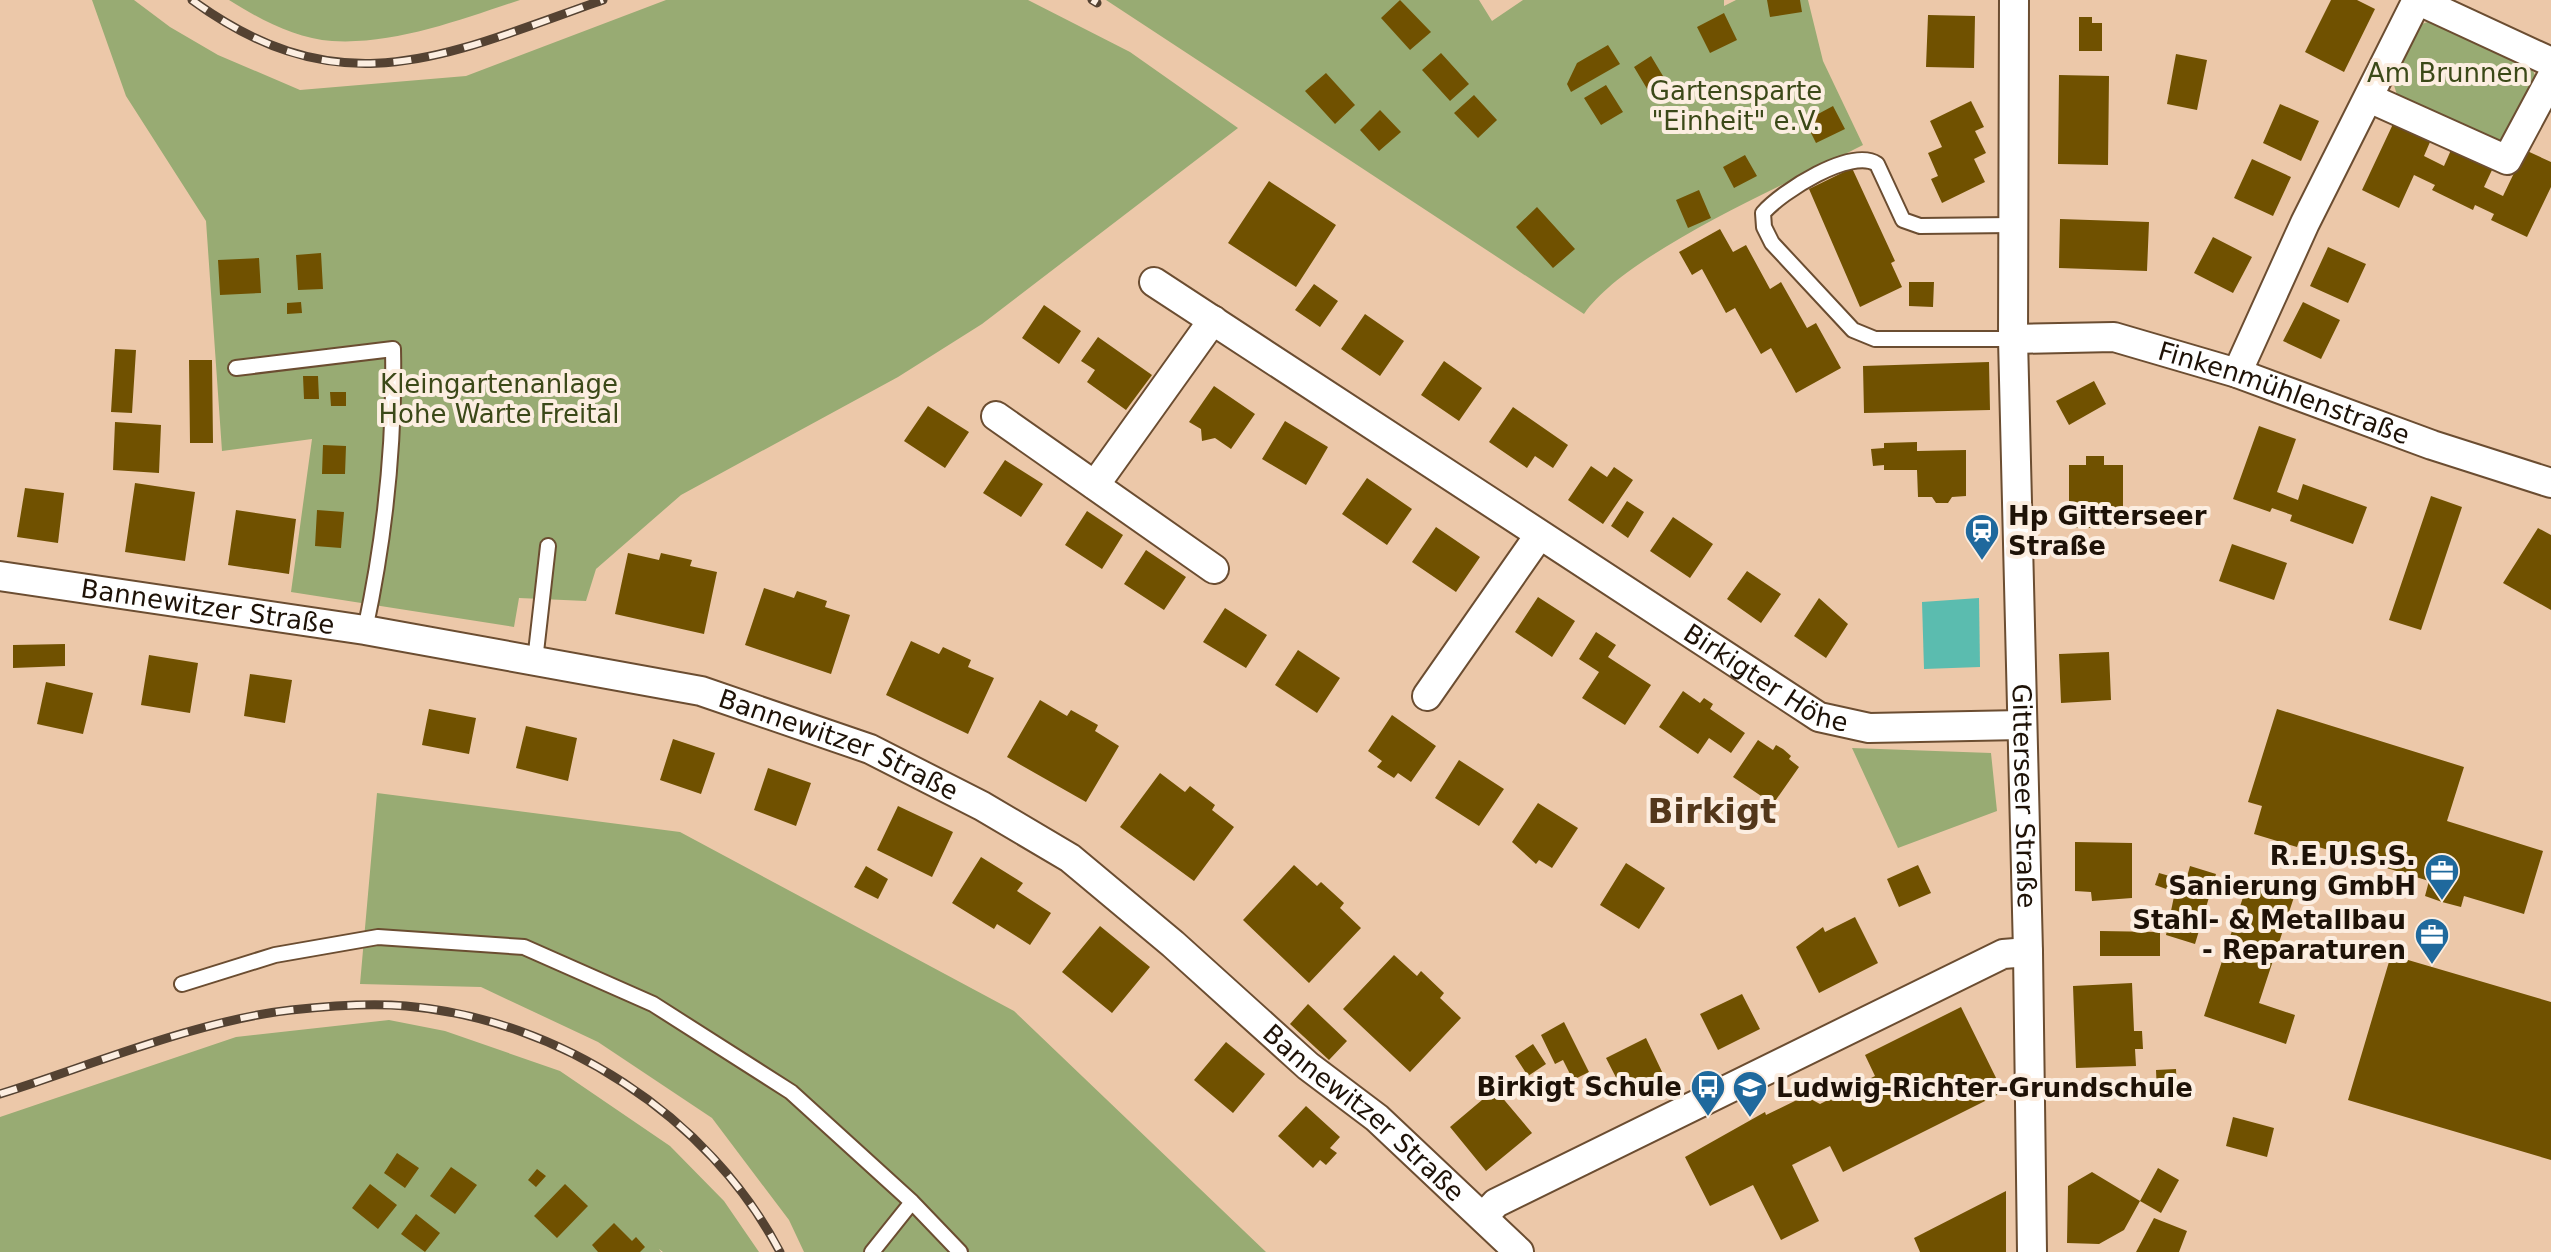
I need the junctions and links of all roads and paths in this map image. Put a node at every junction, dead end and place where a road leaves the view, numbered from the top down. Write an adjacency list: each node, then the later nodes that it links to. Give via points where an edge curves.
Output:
1 (2014, 0): 6 (street, Gitterseer Straße)
2 (2417, 0): 3 (street); 5 (street)
3 (2551, 62)
4 (2551, 78): 5 (street, via 2507,160)
5 (2369, 98): 11 (street)
6 (2012, 225): 9 (street, Gitterseer Straße); 9 (lane, via 1920,226 1903,220 1877,164 1868,158 1854,158 1778,195 1763,213 1772,243 1853,330 1875,339)
7 (1154, 282): 8 (street, Birkigter Höhe)
8 (1213, 320): 14 (street); 15 (street, Birkigter Höhe)
9 (2013, 339): 11 (street, Finkenmühlenstraße, via 2114,337); 22 (street, Gitterseer Straße)
10 (236, 368): 19 (lane, via 393,349 390,481)
11 (2237, 373): 13 (street, Finkenmühlenstraße)
12 (996, 416): 14 (street)
13 (2551, 483)
14 (1095, 485): 17 (street)
15 (1538, 537): 21 (street); 22 (street, Birkigter Höhe, via 1819,717 1869,728)
16 (548, 546): 20 (lane)
17 (1214, 569)
18 (0, 576): 19 (street, Bannewitzer Straße)
19 (365, 630): 20 (street, Bannewitzer Straße)
20 (535, 661): 26 (street, Bannewitzer Straße, via 701,691 870,749 982,806 1070,858 1308,1066 1377,1118)
21 (1427, 696)
22 (2022, 725): 23 (street, Gitterseer Straße)
23 (2028, 952): 26 (street, via 2003,954 1496,1203); 30 (street, Gitterseer Straße)
24 (182, 984): 25 (lane, via 275,955 378,937 524,947 653,1004 791,1092)
25 (912, 1202): 27 (lane); 28 (lane)
26 (1483, 1217): 29 (street, Bannewitzer Straße)
27 (872, 1252)
28 (960, 1252)
29 (1519, 1252)
30 (2032, 1252)

